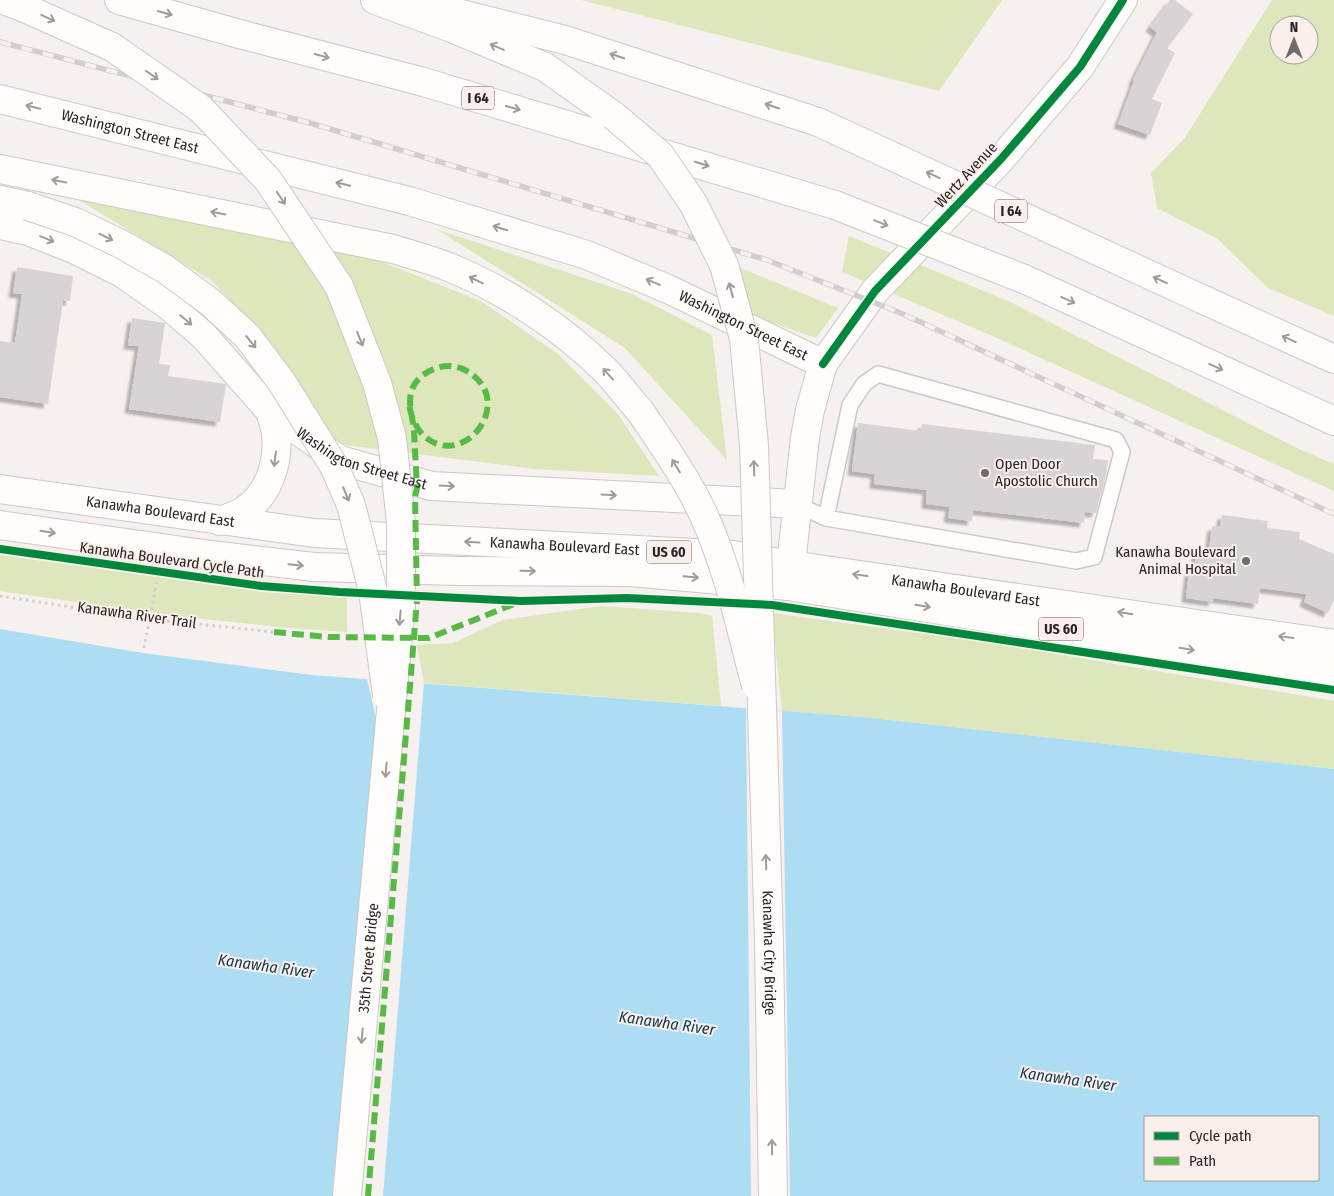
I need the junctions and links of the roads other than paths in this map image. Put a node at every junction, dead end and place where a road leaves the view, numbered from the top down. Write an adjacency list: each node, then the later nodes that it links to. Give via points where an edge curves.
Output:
1 (3, 0): 23 (main road, one-way to 23, bridge, via 112,47 201,109 268,180 339,286 377,383 392,438 401,523 401,607)
2 (118, 0): 13 (main road, I 64, one-way to 13, bridge, via 420,81 835,205 1024,279)
3 (375, 0): 22 (main road, one-way to 3, bridge, via 754,445 744,339 724,265 694,203 660,156 614,116 545,67)
4 (405, 0): 10 (main road, I 64, one-way to 4, bridge, via 818,122 565,40)
5 (1123, 0): 11 (main road, Wertz Avenue, via 1080,67 1001,159 875,291)
6 (0, 99): 11 (main road, Washington Street East, one-way to 6, via 587,254 409,200)
7 (0, 169): 22 (main road, one-way to 7, bridge, via 724,567 705,517 676,464 640,411 606,371 542,318 498,290 450,267 393,249)
8 (0, 200): 23 (main road, one-way to 23, bridge, via 75,222 165,269 210,302 247,336 281,381 334,466 351,504 373,591)
9 (0, 225): 12 (main road, Washington Street East, one-way to 12, via 28,231 76,250 122,273 161,300 204,336)
10 (1334, 359)
11 (823, 364): 15 (main road, Wertz Avenue, via 810,410)
12 (270, 412): 15 (main road, Washington Street East, one-way to 15, via 340,460 431,486); 17 (main road, one-way to 17, via 276,434 272,477 257,501 244,511)
13 (1334, 421)
14 (0, 489): 17 (main road, Kanawha Boulevard East / US 60)
15 (796, 504): 16 (lane); 19 (main road, Wertz Avenue)
16 (826, 518): 16 (lane, via 850,406 864,384 878,374 1116,440 1122,452 1094,557 1076,561)
17 (220, 521): 19 (main road, Kanawha Boulevard East / US 60, one-way to 17, via 734,555 314,533)
18 (0, 525): 19 (main road, Kanawha Boulevard East / US 60, one-way to 19, via 314,567)
19 (790, 575): 20 (main road, Kanawha Boulevard East / US 60, one-way to 19); 21 (main road, Kanawha Boulevard East / US 60, one-way to 21)
20 (1334, 644)
21 (1334, 672)
22 (762, 709): 25 (main road, Kanawha City Bridge, one-way to 22)
23 (390, 721): 24 (main road, 35th Street Bridge, one-way to 24)
24 (347, 1196)
25 (772, 1196)

